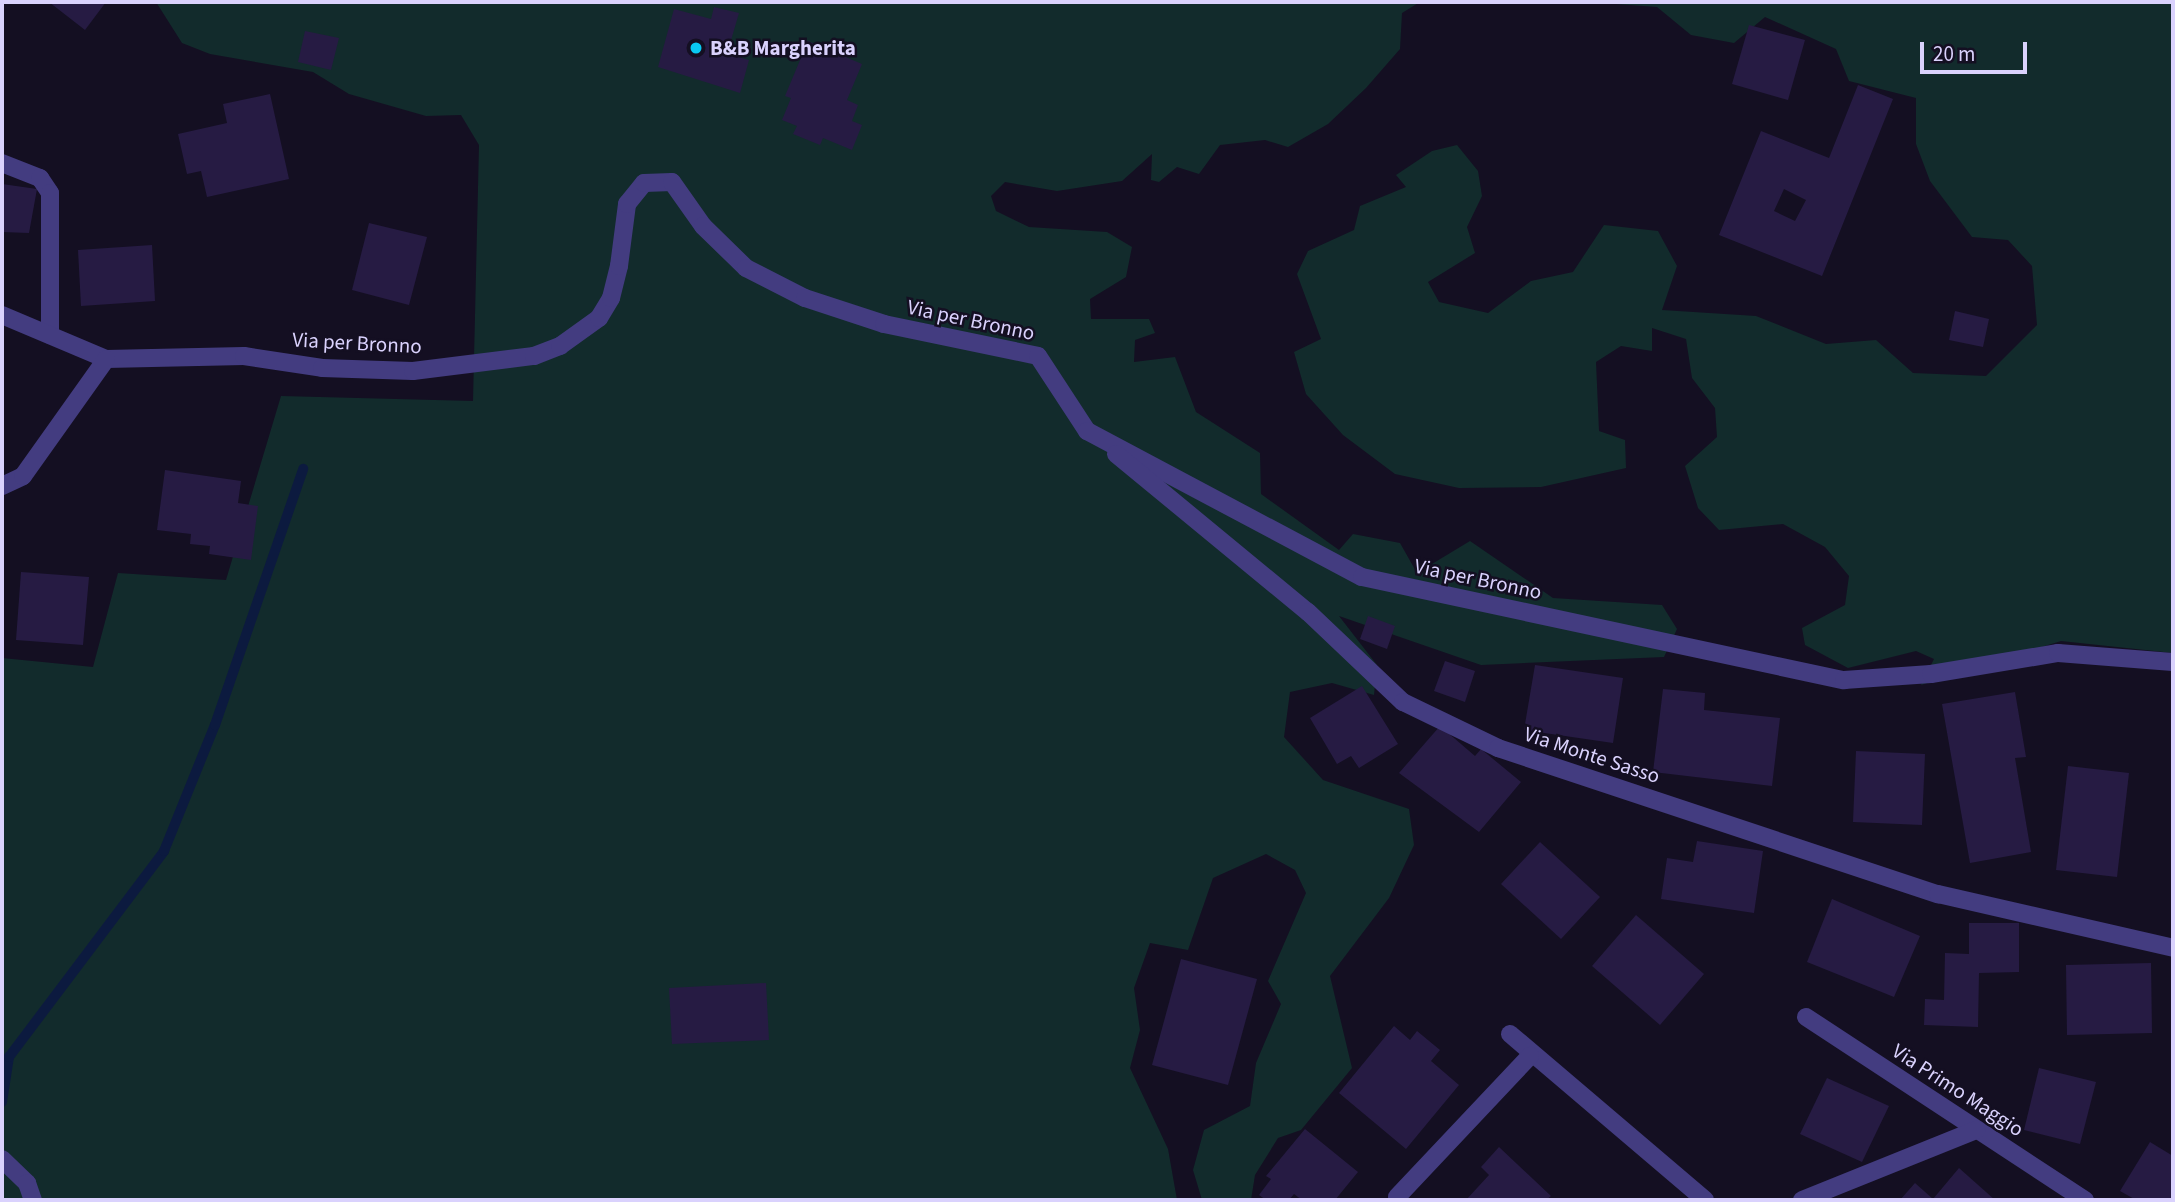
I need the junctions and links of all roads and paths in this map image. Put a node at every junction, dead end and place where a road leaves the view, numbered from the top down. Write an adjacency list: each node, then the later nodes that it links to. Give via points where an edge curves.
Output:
1 (2, 163): 3 (street, via 40,178 50,193)
2 (2, 315): 3 (street, Via per Bronno)
3 (50, 335): 4 (street, Via per Bronno)
4 (106, 359): 5 (street, Via per Bronno, via 244,356 322,368 413,372 534,356 560,346 599,317 616,277 627,204 643,183 672,182 703,226 746,268 806,298 884,324 1038,356); 6 (street, via 23,476)
5 (1087, 431): 7 (street, Via per Bronno, via 1362,577 1607,631 1844,680 1931,674 2058,653); 8 (street, Via Monte Sasso, via 1308,612 1403,702 1498,748 1938,894)
6 (2, 486)
7 (2173, 663)
8 (2173, 948)
9 (1807, 1017): 12 (street, Via Primo Maggio)
10 (1510, 1034): 11 (street)
11 (1530, 1056): 14 (street); 16 (street)
12 (1976, 1130): 17 (street); 18 (street, Via Primo Maggio)
13 (2, 1159): 15 (street, via 27,1183)
14 (1396, 1197)
15 (33, 1200)
16 (1705, 1200)
17 (1802, 1200)
18 (2085, 1200)

